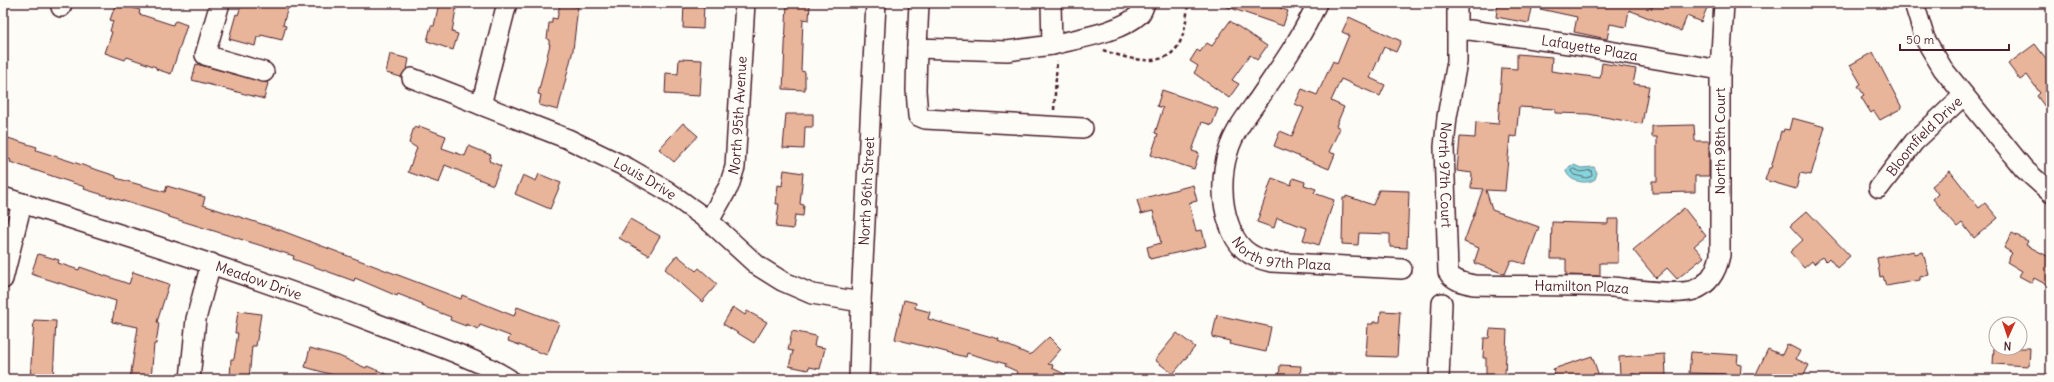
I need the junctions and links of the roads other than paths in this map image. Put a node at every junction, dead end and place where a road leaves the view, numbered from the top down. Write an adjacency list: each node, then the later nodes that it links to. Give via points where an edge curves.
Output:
1 (220, 3): 16 (street, via 205,55)
2 (507, 3): 19 (street)
3 (745, 3): 25 (street, North 95th Avenue, via 735,167 729,186)
4 (876, 3): 31 (street, North 96th Street)
5 (919, 3): 14 (street)
6 (1051, 3): 13 (street)
7 (1145, 3): 13 (street, via 1141,13 1120,26)
8 (1317, 3): 27 (street, North 97th Plaza, via 1307,26 1237,131 1228,151 1223,181 1224,201 1232,236 1249,255 1258,260)
9 (1457, 3): 12 (street, North 97th Court)
10 (1724, 3): 15 (street, North 98th Court)
11 (1914, 3): 18 (street, Bloomfield Drive, via 1929,48)
12 (1458, 31): 15 (street, Lafayette Plaza, via 1470,30 1569,44); 28 (street, North 97th Court, via 1457,62 1446,118 1444,147)
13 (1052, 45): 14 (street, via 1007,51)
14 (917, 48): 20 (street, via 918,116 925,119)
15 (1720, 70): 29 (street, North 98th Court, via 1720,255)
16 (264, 72)
17 (412, 78): 19 (street, Louis Drive)
18 (1964, 95): 21 (street, Bloomfield Drive, via 1914,142); 22 (street, via 2024,168)
19 (480, 105): 25 (street, Louis Drive, via 568,139 628,168 666,190)
20 (1083, 128)
21 (1879, 188)
22 (2051, 193)
23 (3, 197): 24 (street, Meadow Drive)
24 (22, 203): 26 (street, Meadow Drive); 30 (street)
25 (709, 221): 31 (street, Louis Drive, via 758,266 782,281 812,294)
26 (211, 263): 33 (street, via 196,319); 34 (street, Meadow Drive, via 361,317 461,356)
27 (1402, 269)
28 (1450, 276): 29 (street, Hamilton Plaza, via 1474,285 1610,287 1682,292 1694,290)
29 (1712, 277)
30 (3, 279)
31 (861, 302): 35 (street, North 96th Street)
32 (1442, 303): 36 (street)
33 (190, 379)
34 (509, 379)
35 (859, 379)
36 (1439, 379)

